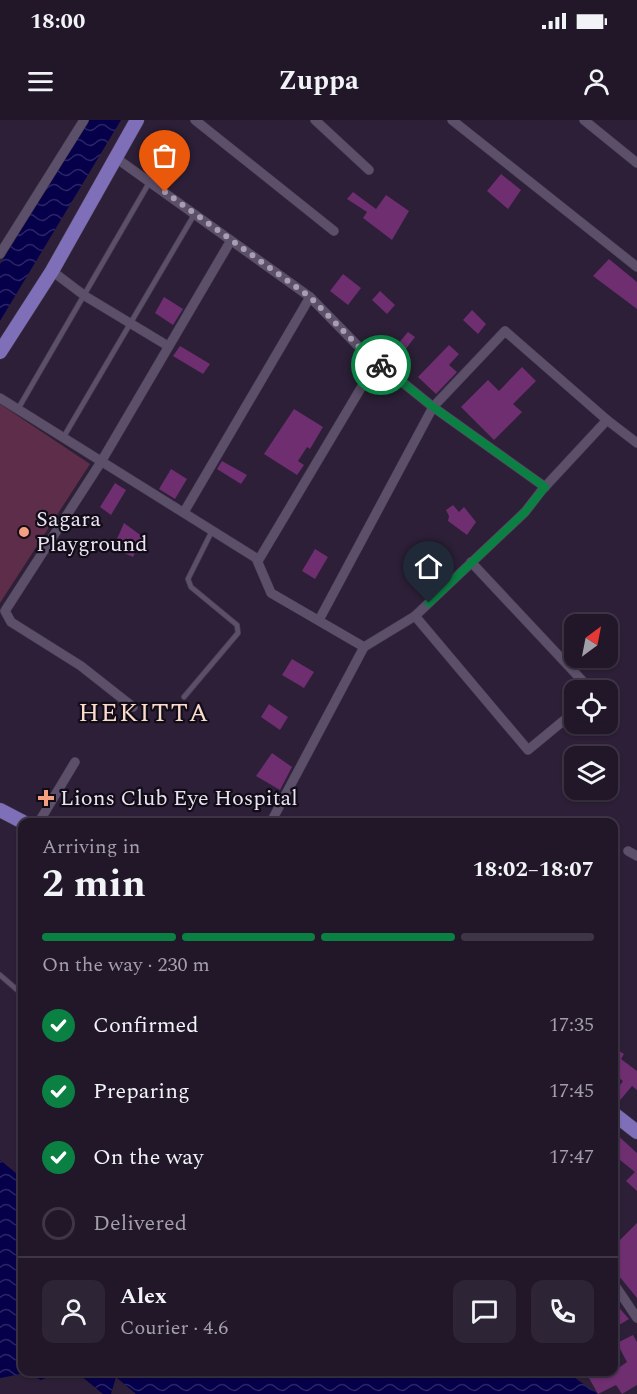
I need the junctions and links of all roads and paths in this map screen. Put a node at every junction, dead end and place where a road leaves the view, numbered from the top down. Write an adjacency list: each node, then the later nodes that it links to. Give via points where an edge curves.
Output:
1 (84, 120): 14 (street)
2 (137, 120): 7 (main road)
3 (195, 120): 12 (street)
4 (315, 120): 9 (street)
5 (452, 120): 15 (street)
6 (584, 120): 8 (street)
7 (116, 158): 10 (street); 16 (main road)
8 (637, 163)
9 (369, 170)
10 (151, 181): 11 (street); 17 (lane)
11 (194, 214): 13 (street); 19 (lane)
12 (334, 231)
13 (231, 242): 18 (street); 20 (street)
14 (0, 254)
15 (637, 267)
16 (52, 271): 17 (street); 21 (main road)
17 (85, 296): 19 (street); 25 (lane)
18 (310, 297): 22 (street); 31 (street)
19 (131, 324): 20 (street); 27 (lane)
20 (168, 346): 29 (street)
21 (0, 352)
22 (377, 361): 24 (street); 33 (street)
23 (0, 398): 25 (street)
24 (433, 407): 26 (street, via 505,331); 30 (street); 36 (street)
25 (18, 408): 27 (street)
26 (608, 420): 28 (street); 30 (street)
27 (63, 438): 29 (street)
28 (637, 443)
29 (101, 462): 31 (street); 40 (street, via 5,611 11,622 81,666)
30 (545, 487): 34 (street, via 525,512)
31 (184, 512): 32 (street)
32 (212, 531): 33 (street); 39 (lane, via 188,579 191,586 237,625 238,633)
33 (258, 561): 36 (street, via 271,593)
34 (471, 562): 35 (street); 38 (street)
35 (415, 616): 37 (street); 41 (street, via 528,750)
36 (319, 620): 37 (street)
37 (364, 647): 45 (street)
38 (582, 680)
39 (184, 697)
40 (133, 707)
41 (564, 720)
42 (75, 762): 44 (street)
43 (0, 810): 46 (main road)
44 (41, 818)
45 (273, 818)
46 (18, 819)
47 (0, 975): 48 (lane)
48 (18, 991)
49 (618, 1117): 50 (main road)
50 (637, 1132)
51 (618, 1290): 52 (street)
52 (637, 1318)

